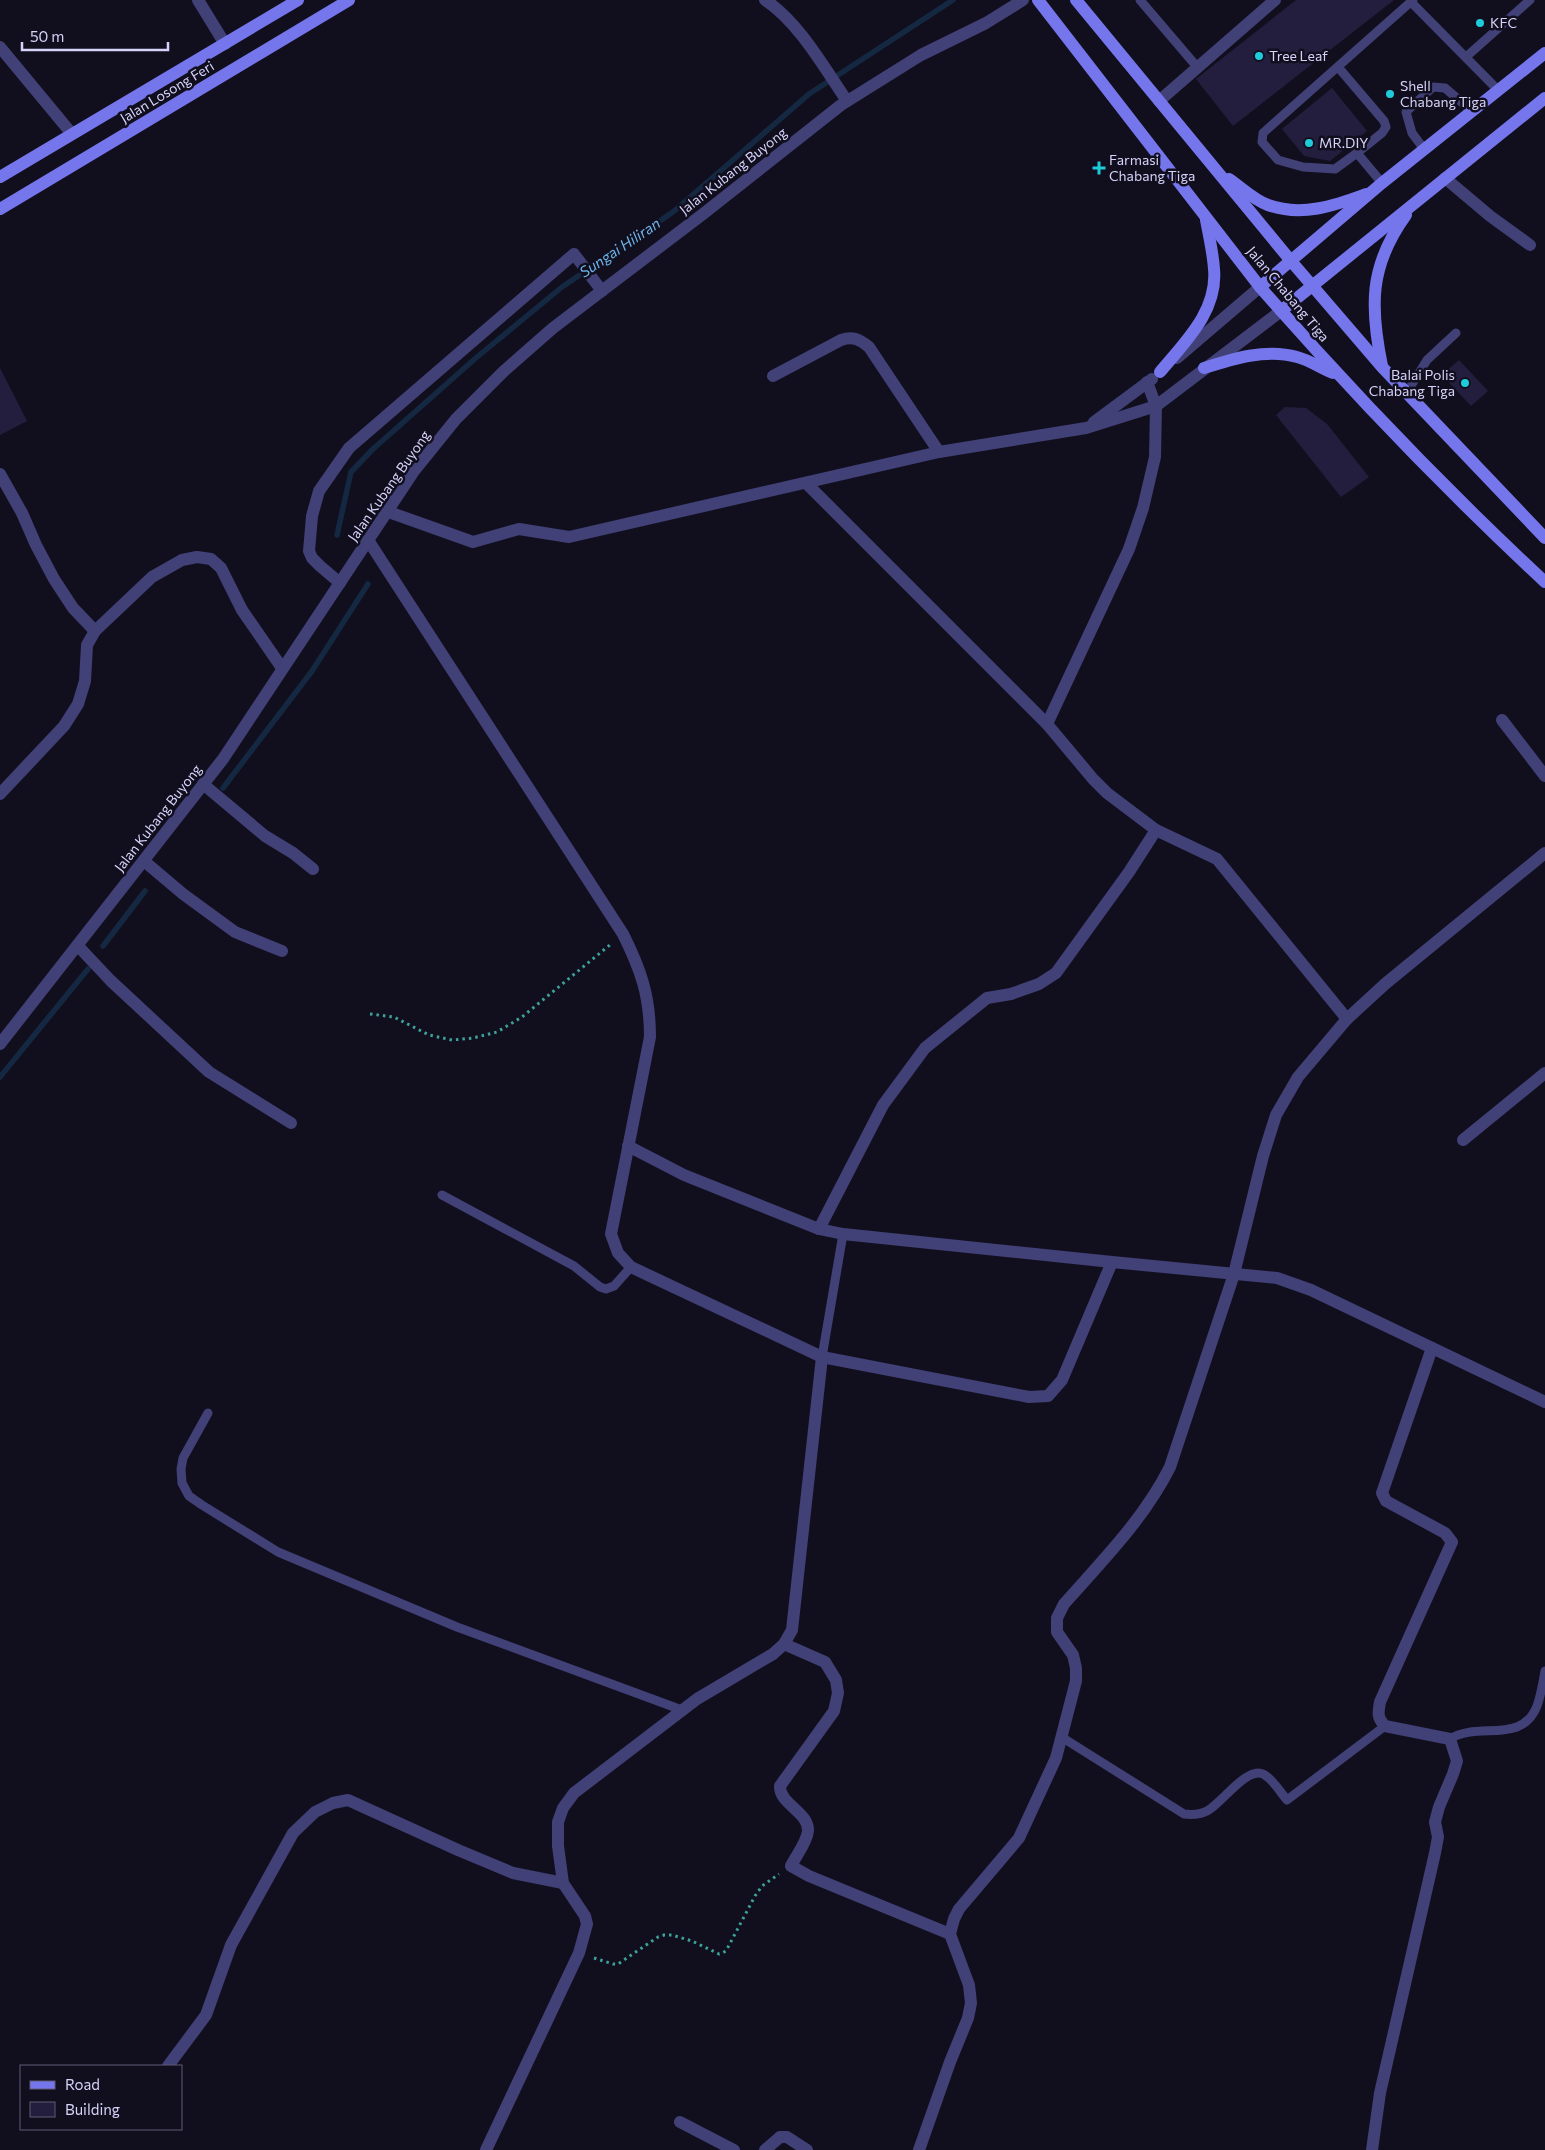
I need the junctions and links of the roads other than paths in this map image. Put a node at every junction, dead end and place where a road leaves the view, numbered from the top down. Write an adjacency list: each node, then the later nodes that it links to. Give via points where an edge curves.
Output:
1 (198, 0): 12 (street)
2 (298, 0): 12 (main road, Jalan Losong Feri)
3 (349, 0): 31 (main road, Jalan Losong Feri)
4 (765, 0): 20 (street, via 783,14)
5 (1023, 0): 20 (street, Jalan Kubang Buyong, via 986,23 922,55)
6 (1038, 0): 32 (main road, Jalan Chabang Tiga)
7 (1076, 0): 21 (main road, Jalan Chabang Tiga)
8 (1140, 0): 17 (lane)
9 (1275, 0): 17 (street)
10 (1530, 0): 15 (lane)
11 (1412, 1): 15 (lane); 16 (lane)
12 (225, 44): 23 (main road, Jalan Losong Feri)
13 (0, 47): 23 (street)
14 (1545, 53): 18 (main road)
15 (1466, 57): 18 (lane)
16 (1338, 67): 25 (lane, via 1386,127); 25 (lane, via 1263,133 1262,142 1278,160 1303,168 1335,169)
17 (1198, 68): 21 (street)
18 (1498, 90): 22 (main road)
19 (1545, 98): 28 (main road)
20 (847, 101): 37 (street, Jalan Kubang Buyong)
21 (1159, 101): 26 (main road, Jalan Chabang Tiga)
22 (1472, 111): 24 (main road); 24 (lane, via 1445,88 1433,87 1406,112 1412,133)
23 (72, 134): 27 (main road, Jalan Losong Feri)
24 (1424, 149): 29 (main road)
25 (1357, 153): 29 (lane)
26 (1216, 171): 29 (main road, via 1267,205 1295,210 1321,209); 34 (main road, Jalan Chabang Tiga)
27 (0, 177)
28 (1445, 178): 30 (main road); 33 (street)
29 (1378, 187): 34 (main road)
30 (1418, 198): 35 (main road); 40 (main road, via 1397,227 1375,282 1376,336)
31 (0, 209)
32 (1205, 216): 36 (main road, Jalan Chabang Tiga); 42 (main road, via 1214,270 1214,291 1205,314)
33 (1530, 245)
34 (1291, 261): 35 (main road, Jalan Chabang Tiga); 36 (main road)
35 (1312, 285): 38 (main road); 40 (main road, Jalan Chabang Tiga)
36 (1260, 287): 38 (main road, Jalan Chabang Tiga); 42 (street)
37 (602, 291): 52 (street, Jalan Kubang Buyong, via 524,353 456,419); 55 (street, via 574,254 349,448 319,492 312,516 309,551 312,558)
38 (1281, 311): 41 (street); 43 (main road, Jalan Chabang Tiga)
39 (1456, 333): 46 (lane, via 1427,360)
40 (1382, 367): 46 (main road, Jalan Chabang Tiga)
41 (1204, 368): 43 (main road, via 1241,357 1269,354 1296,356); 47 (street)
42 (1160, 372): 45 (street)
43 (1338, 375): 56 (main road, Jalan Chabang Tiga)
44 (773, 376): 49 (street, via 841,340 850,337 860,340 869,347)
45 (1147, 382): 47 (street); 48 (street)
46 (1406, 394): 53 (main road, Jalan Chabang Tiga)
47 (1156, 406): 48 (street); 60 (street, via 1155,457 1129,550)
48 (1086, 428): 49 (street)
49 (939, 452): 51 (street)
50 (0, 474): 57 (street, via 54,580 73,608)
51 (807, 484): 52 (street, via 569,537 518,529 473,542); 60 (street)
52 (386, 511): 54 (street, Jalan Kubang Buyong)
53 (1545, 538)
54 (368, 540): 55 (street, Jalan Kubang Buyong); 75 (street, via 623,934 637,962 646,989 650,1037)
55 (340, 582): 58 (street, Jalan Kubang Buyong)
56 (1545, 582)
57 (95, 631): 58 (street, via 152,577 182,560 211,559 221,568 242,610); 63 (street, via 87,645 78,704 64,726)
58 (282, 668): 62 (street, Jalan Kubang Buyong)
59 (1502, 720): 61 (street)
60 (1047, 724): 64 (street, via 1107,793)
61 (1545, 776)
62 (203, 784): 66 (street, Jalan Kubang Buyong); 67 (street, via 264,836)
63 (0, 794)
64 (1156, 830): 70 (street, via 1217,859); 77 (street, via 1056,973 1039,984 987,998 925,1048 883,1105)
65 (1545, 853): 70 (street)
66 (144, 861): 68 (street, Jalan Kubang Buyong); 69 (street, via 235,932)
67 (313, 869)
68 (78, 946): 71 (street, Jalan Kubang Buyong); 73 (street, via 209,1072)
69 (282, 951)
70 (1347, 1019): 81 (street, via 1298,1077 1276,1115)
71 (0, 1044)
72 (1545, 1073): 74 (street)
73 (291, 1123)
74 (1463, 1140)
75 (628, 1146): 77 (street, via 684,1175); 80 (street, via 611,1234 618,1253)
76 (442, 1195): 80 (lane, via 574,1266 606,1290 614,1286)
77 (819, 1229): 78 (street)
78 (843, 1234): 79 (street); 83 (lane)
79 (1112, 1262): 81 (street); 83 (street, via 1062,1380 1048,1396 1028,1397)
80 (631, 1266): 83 (street)
81 (1234, 1274): 82 (street, via 1277,1278 1311,1290); 90 (street, via 1170,1467 1131,1526 1064,1604 1057,1618 1058,1632 1076,1668)
82 (1432, 1348): 84 (street); 89 (street, via 1382,1493 1386,1502 1445,1533 1452,1542 1380,1702 1377,1713)
83 (822, 1357): 86 (street, via 792,1630)
84 (1545, 1402)
85 (208, 1413): 88 (lane, via 183,1458 181,1469 182,1483 189,1496 202,1505 278,1552 457,1627)
86 (784, 1644): 88 (street); 93 (street, via 825,1662 836,1680 838,1693 834,1711 780,1786 782,1796 808,1826 808,1833 790,1866)
87 (1545, 1671): 91 (lane, via 1537,1707 1523,1723 1508,1731 1466,1732)
88 (682, 1710): 92 (street, via 574,1793 563,1808 558,1822)
89 (1385, 1726): 90 (lane, via 1287,1800 1269,1778 1262,1773 1251,1773 1208,1811 1196,1815 1184,1814); 91 (street)
90 (1063, 1738): 93 (street, via 1018,1838 959,1910)
91 (1450, 1739): 101 (street, via 1456,1760 1438,1807 1435,1853 1380,2092)
92 (563, 1883): 94 (street, via 513,1873 348,1800 333,1802 315,1812 292,1833 231,1945 206,2015); 96 (street, via 587,1924 580,1952)
93 (950, 1934): 100 (street, via 969,1985 971,2003)
94 (169, 2065)
95 (680, 2122): 97 (street)
96 (486, 2150)
97 (734, 2150)
98 (765, 2150): 99 (street, via 780,2137 787,2137)
99 (807, 2150)
100 (919, 2150)
101 (1372, 2150)

